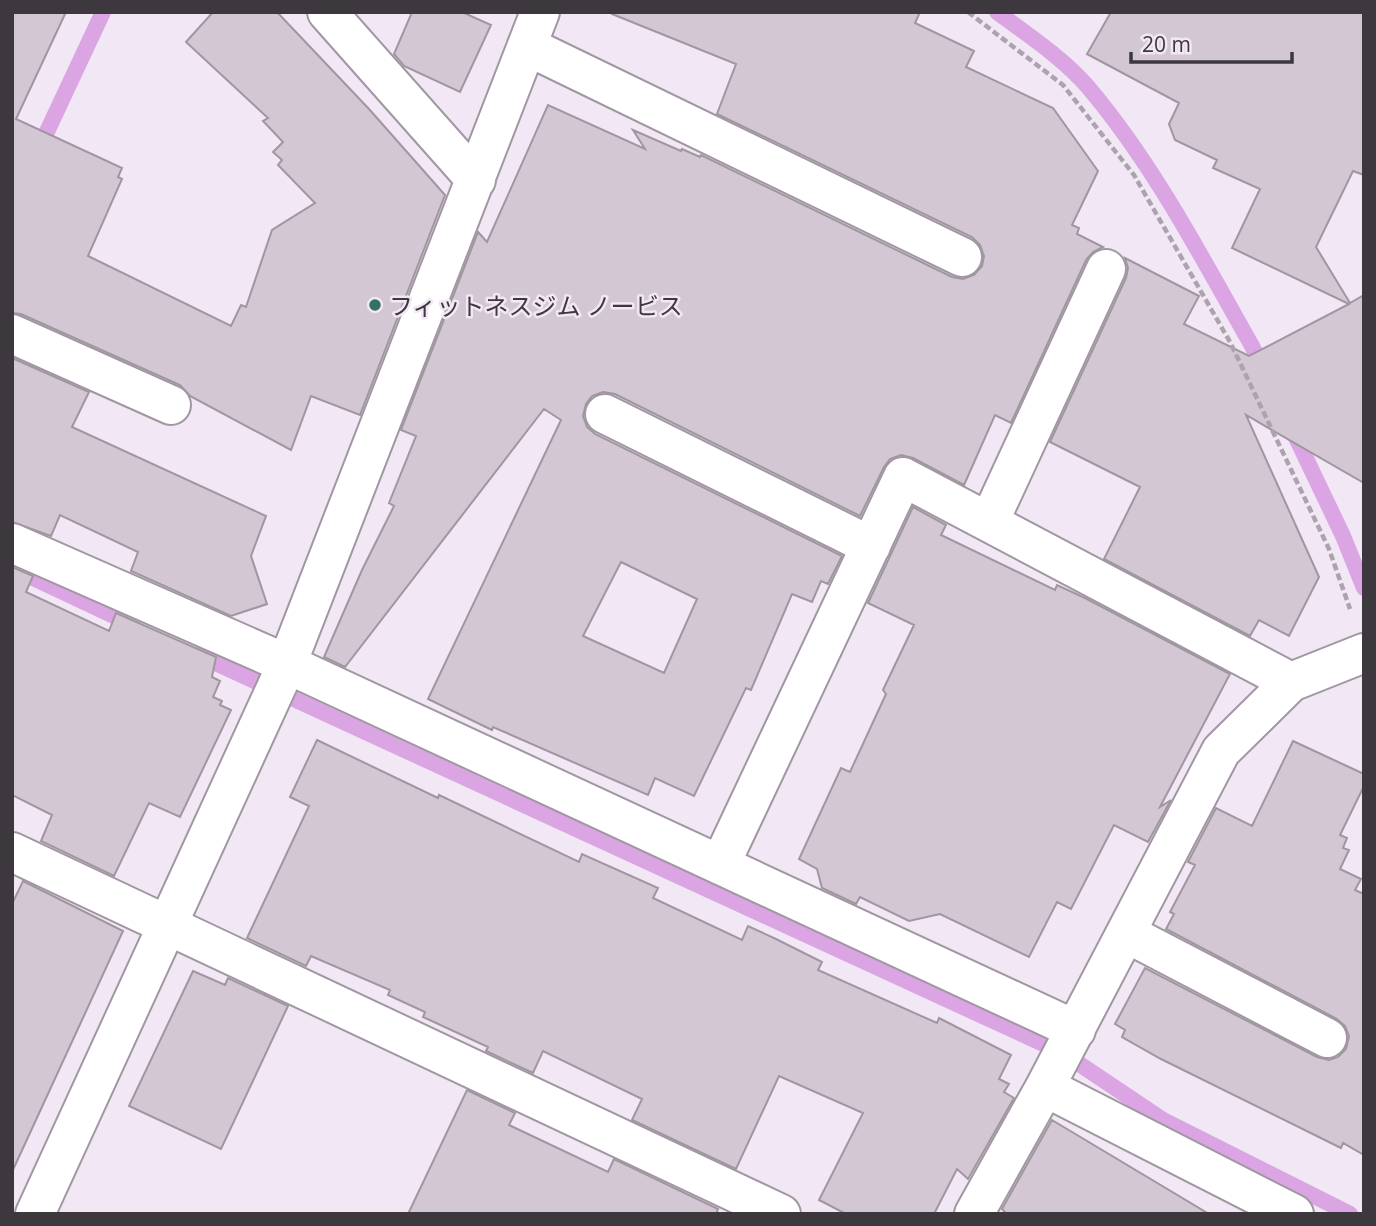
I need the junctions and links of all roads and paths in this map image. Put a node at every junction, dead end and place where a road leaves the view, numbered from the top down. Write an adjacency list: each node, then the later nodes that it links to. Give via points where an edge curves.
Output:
1 (327, 12): 4 (street)
2 (968, 12): 13 (path, via 1063,85 1134,175 1230,342 1329,549)
3 (534, 29): 4 (street); 5 (street)
4 (476, 180): 14 (street)
5 (961, 257)
6 (1106, 269): 10 (street)
7 (12, 334): 8 (street)
8 (171, 405)
9 (605, 414): 12 (street)
10 (989, 522): 12 (street, via 903,477); 15 (street)
11 (12, 543): 14 (street)
12 (871, 546): 17 (street)
13 (1362, 653): 15 (street)
14 (287, 664): 17 (street); 18 (street)
15 (1291, 682): 19 (street, via 1221,751)
16 (12, 852): 18 (street)
17 (720, 865): 20 (street)
18 (169, 926): 23 (street); 24 (street)
19 (1126, 933): 20 (street); 21 (street)
20 (1076, 1030): 22 (street)
21 (1328, 1038)
22 (1045, 1087): 25 (street); 26 (street)
23 (35, 1214)
24 (781, 1214)
25 (974, 1214)
26 (1294, 1214)

